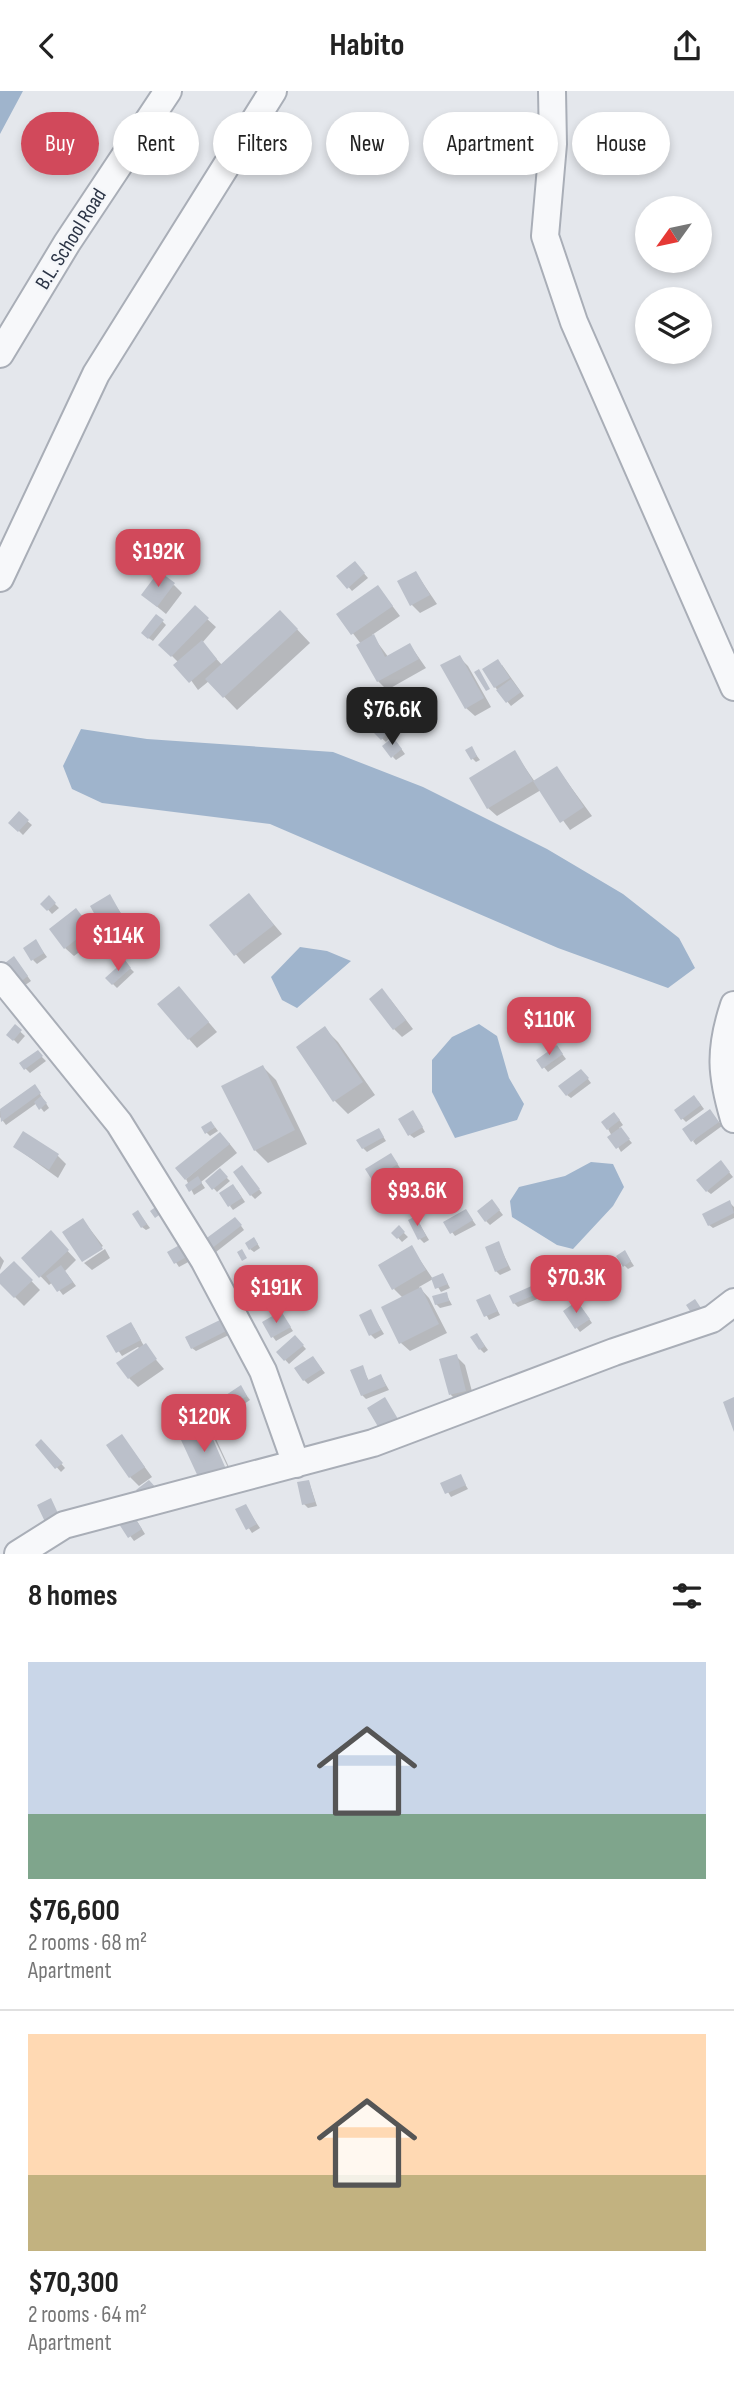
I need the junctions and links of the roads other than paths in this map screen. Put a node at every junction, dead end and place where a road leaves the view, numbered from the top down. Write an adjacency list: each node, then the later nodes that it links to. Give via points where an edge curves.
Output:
1 (168, 91): 4 (street, B.L. School Road)
2 (274, 91): 5 (street, via 96,374)
3 (552, 91): 6 (street, via 553,144 545,236 574,322)
4 (0, 353)
5 (0, 578)
6 (734, 687)
7 (0, 976): 11 (street, via 119,1123 204,1259 262,1371)
8 (734, 1005): 9 (street, via 722,1078)
9 (734, 1119)
10 (734, 1302): 11 (street, via 712,1319 373,1443)
11 (296, 1464): 12 (street, via 64,1525)
12 (18, 1554)

